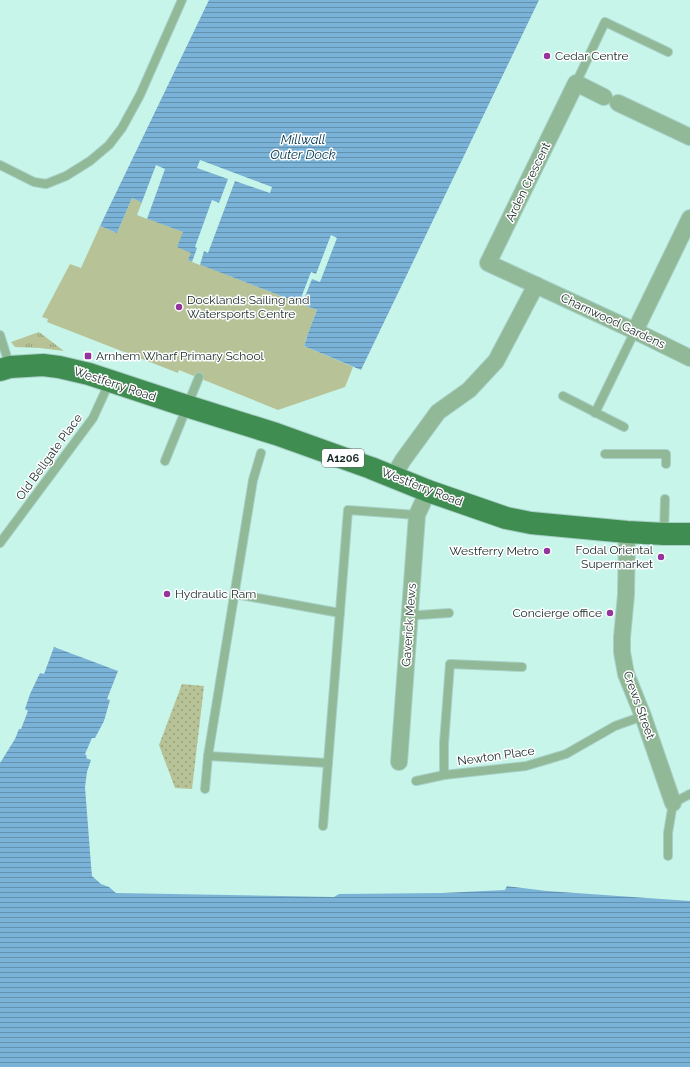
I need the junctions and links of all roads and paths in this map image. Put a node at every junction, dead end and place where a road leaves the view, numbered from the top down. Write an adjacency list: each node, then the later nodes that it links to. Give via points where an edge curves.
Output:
1 (182, 0): 5 (lane, via 140,95 122,128 108,145 90,161 66,176 46,184 34,182)
2 (668, 52): 3 (lane, via 605,22)
3 (576, 83): 4 (street); 7 (street, Arden Crescent, via 488,263)
4 (690, 137)
5 (0, 164)
6 (690, 218): 8 (street)
7 (536, 285): 8 (street, Charnwood Gardens); 22 (street, via 496,361 469,390 438,412)
8 (635, 331): 10 (street, Charnwood Gardens); 16 (lane)
9 (0, 335): 11 (lane)
10 (690, 358)
11 (5, 368): 13 (main road, Westferry Road / A1206, via 43,364)
12 (199, 378): 15 (lane)
13 (110, 381): 15 (main road, Westferry Road / A1206); 29 (lane, Old Bellgate Place, via 93,418)
14 (563, 396): 16 (lane)
15 (187, 406): 20 (lane); 22 (main road, Westferry Road / A1206, via 276,434)
16 (595, 412): 17 (lane)
17 (624, 427)
18 (261, 453): 30 (lane, via 253,480)
19 (605, 454): 21 (lane, via 666,454)
20 (165, 461)
21 (666, 464)
22 (393, 477): 23 (main road, Westferry Road / A1206)
23 (428, 491): 25 (street, Gaverick Mews); 26 (main road, Westferry Road / A1206, via 506,518 531,523)
24 (665, 499): 27 (lane)
25 (417, 515): 31 (lane, via 348,510); 33 (street, Gaverick Mews)
26 (627, 532): 27 (main road, Westferry Road / A1206); 35 (street, Crews Street, via 622,652 626,674)
27 (664, 534): 28 (main road, Westferry Road / A1206)
28 (690, 534)
29 (0, 544)
30 (235, 594): 31 (lane); 36 (lane)
31 (340, 613): 38 (lane)
32 (449, 613): 33 (lane)
33 (410, 615): 37 (street, Gaverick Mews)
34 (522, 667): 39 (lane, via 450,664)
35 (643, 716): 39 (lane, Newton Place, via 615,726 566,754 533,764); 43 (street, Crews Street)
36 (208, 756): 38 (lane); 41 (lane)
37 (399, 762)
38 (328, 763): 44 (lane)
39 (444, 775): 40 (lane, Newton Place)
40 (416, 781)
41 (205, 789)
42 (690, 794): 43 (lane)
43 (673, 803): 45 (lane, via 668,833)
44 (323, 826)
45 (668, 856)

